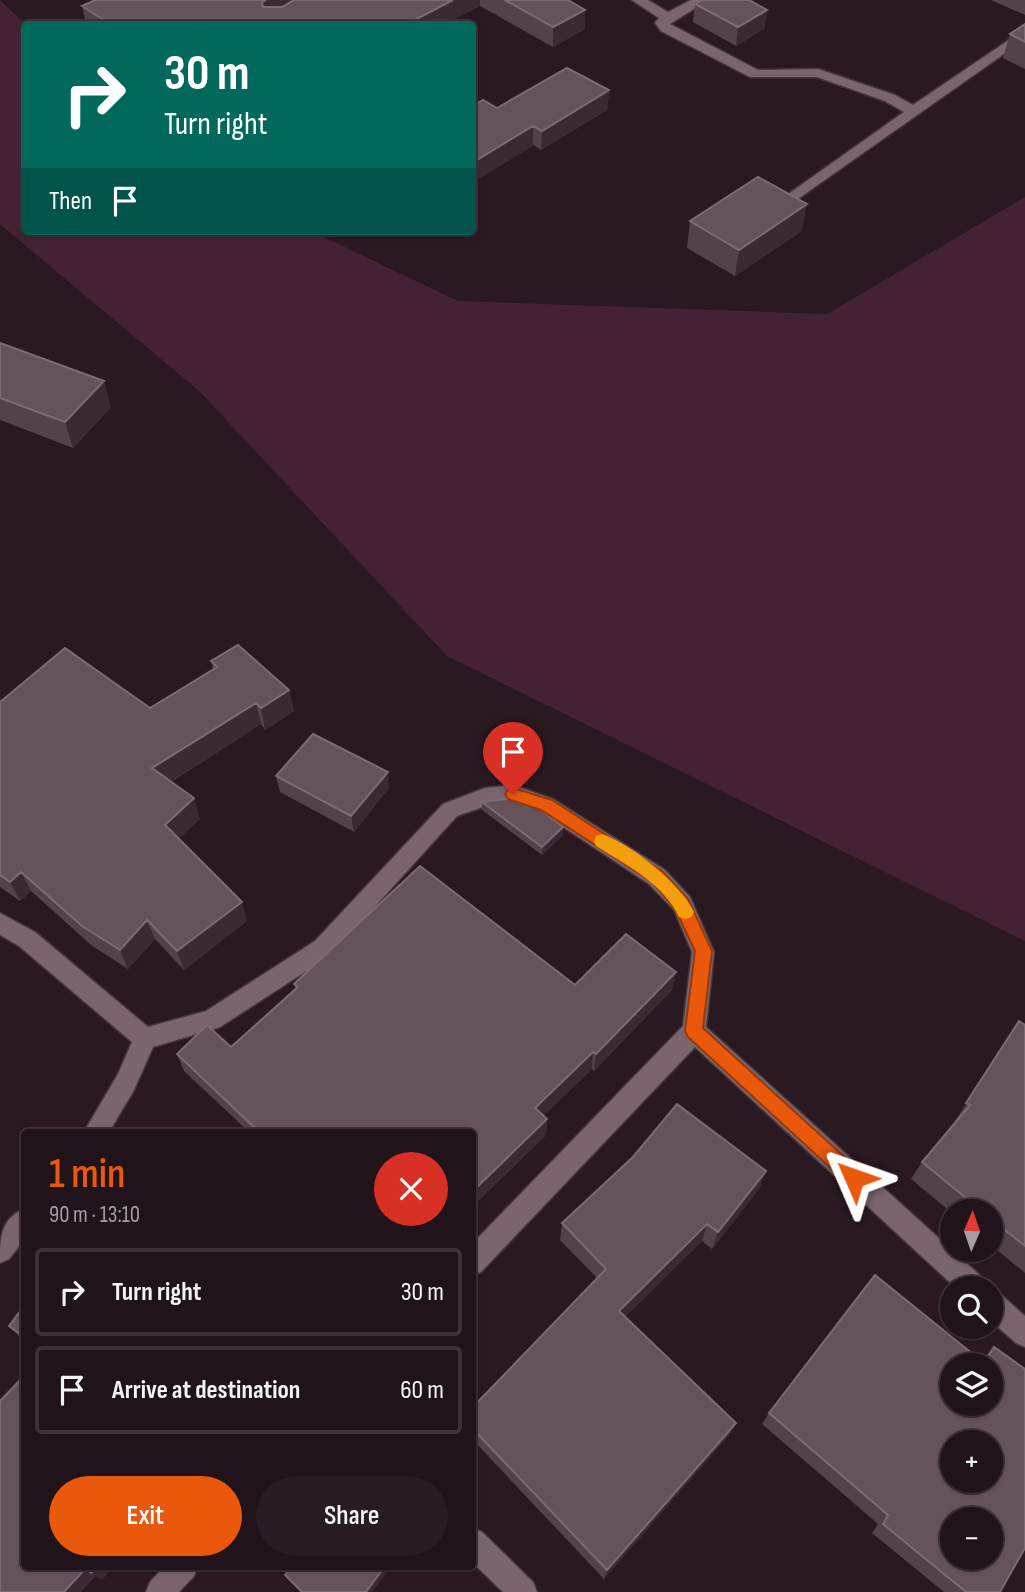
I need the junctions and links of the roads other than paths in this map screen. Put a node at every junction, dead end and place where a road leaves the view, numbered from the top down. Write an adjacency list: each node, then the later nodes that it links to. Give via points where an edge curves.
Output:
1 (639, 0): 3 (street)
2 (701, 0): 3 (street)
3 (668, 18): 5 (street, via 662,23 666,28 755,74 828,75)
4 (1025, 33): 5 (street)
5 (914, 112): 6 (street)
6 (785, 204)
7 (0, 923): 9 (street, via 27,939)
8 (694, 1031): 9 (street, via 703,951 682,904 657,877 546,805 513,794 485,797 450,810 323,947 212,1020); 13 (street); 14 (street)
9 (145, 1039): 10 (street)
10 (98, 1129)
11 (21, 1225): 12 (street)
12 (0, 1250)
13 (476, 1259)
14 (962, 1276)
15 (1003, 1315): 16 (street)
16 (1025, 1334)
17 (476, 1546): 20 (street)
18 (180, 1570): 19 (street)
19 (160, 1592)
20 (523, 1592)

